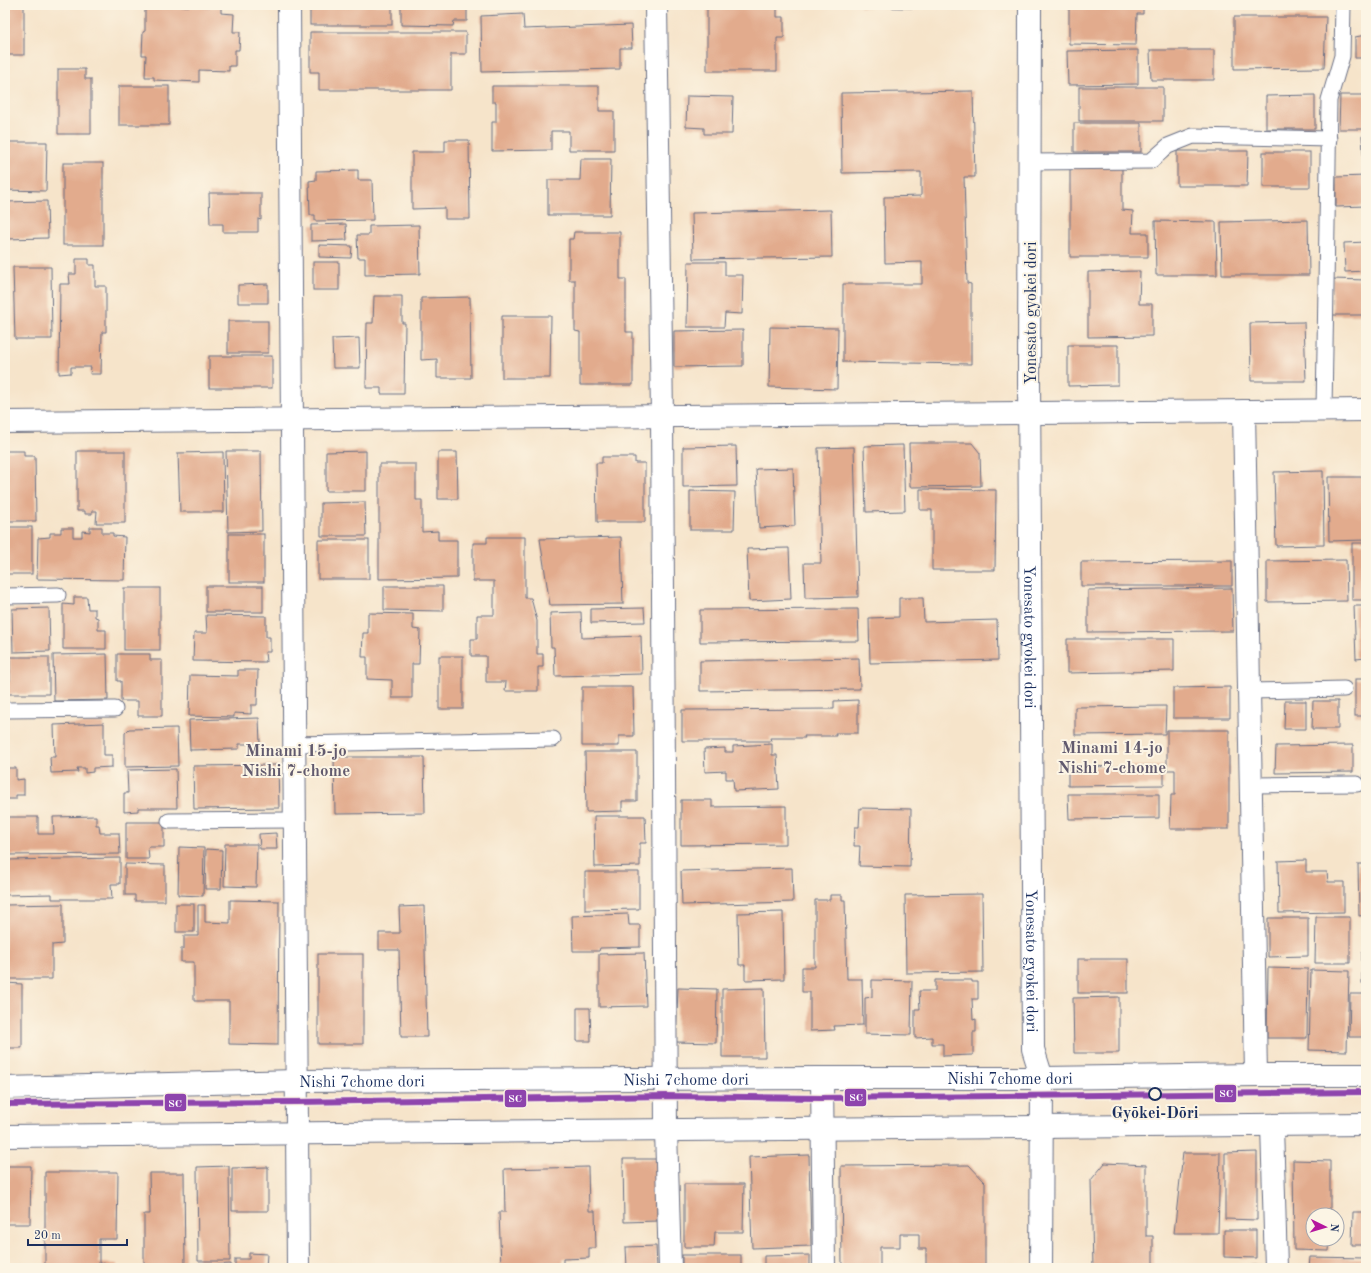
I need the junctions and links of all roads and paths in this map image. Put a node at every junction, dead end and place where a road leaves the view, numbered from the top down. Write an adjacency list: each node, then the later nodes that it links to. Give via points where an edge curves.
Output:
1 (289, 5): 12 (street)
2 (656, 5): 11 (street)
3 (1030, 5): 6 (street, Yonesato gyokei dori)
4 (1344, 5): 5 (lane, via 1342,56 1329,100)
5 (1329, 139): 6 (lane, via 1193,136 1168,146 1151,161); 7 (lane)
6 (1030, 162): 10 (street, Yonesato gyokei dori)
7 (1324, 410): 8 (street); 9 (street)
8 (1366, 410)
9 (1244, 411): 10 (street); 17 (street)
10 (1030, 413): 11 (street); 29 (street, Yonesato gyokei dori, via 1033,1050)
11 (662, 416): 12 (street); 30 (street)
12 (291, 419): 13 (street); 21 (street)
13 (5, 422)
14 (5, 596): 15 (lane)
15 (58, 596)
16 (1344, 689): 17 (lane)
17 (1249, 691): 23 (street)
18 (115, 709): 19 (lane)
19 (5, 710)
20 (553, 739): 21 (lane)
21 (294, 744): 24 (street)
22 (1357, 784): 23 (lane)
23 (1251, 786): 26 (street)
24 (294, 820): 25 (lane); 31 (street)
25 (169, 821)
26 (1256, 1075): 27 (street, Nishi 7chome dori); 29 (street, Nishi 7chome dori)
27 (1366, 1075)
28 (822, 1078): 29 (street, Nishi 7chome dori); 30 (street, Nishi 7chome dori); 36 (street)
29 (1042, 1078): 35 (street, Yonesato gyokei dori)
30 (665, 1079): 31 (street, Nishi 7chome dori); 37 (street)
31 (296, 1082): 32 (street, Nishi 7chome dori); 38 (street)
32 (5, 1088)
33 (1366, 1124): 34 (street)
34 (1272, 1125): 35 (street); 44 (street)
35 (1042, 1127): 36 (street); 43 (street, Yonesato gyokei dori)
36 (822, 1129): 37 (street); 42 (street)
37 (666, 1130): 38 (street); 41 (street)
38 (298, 1132): 39 (street); 40 (street)
39 (5, 1136)
40 (298, 1268)
41 (670, 1268)
42 (824, 1268)
43 (1041, 1268)
44 (1276, 1268)

